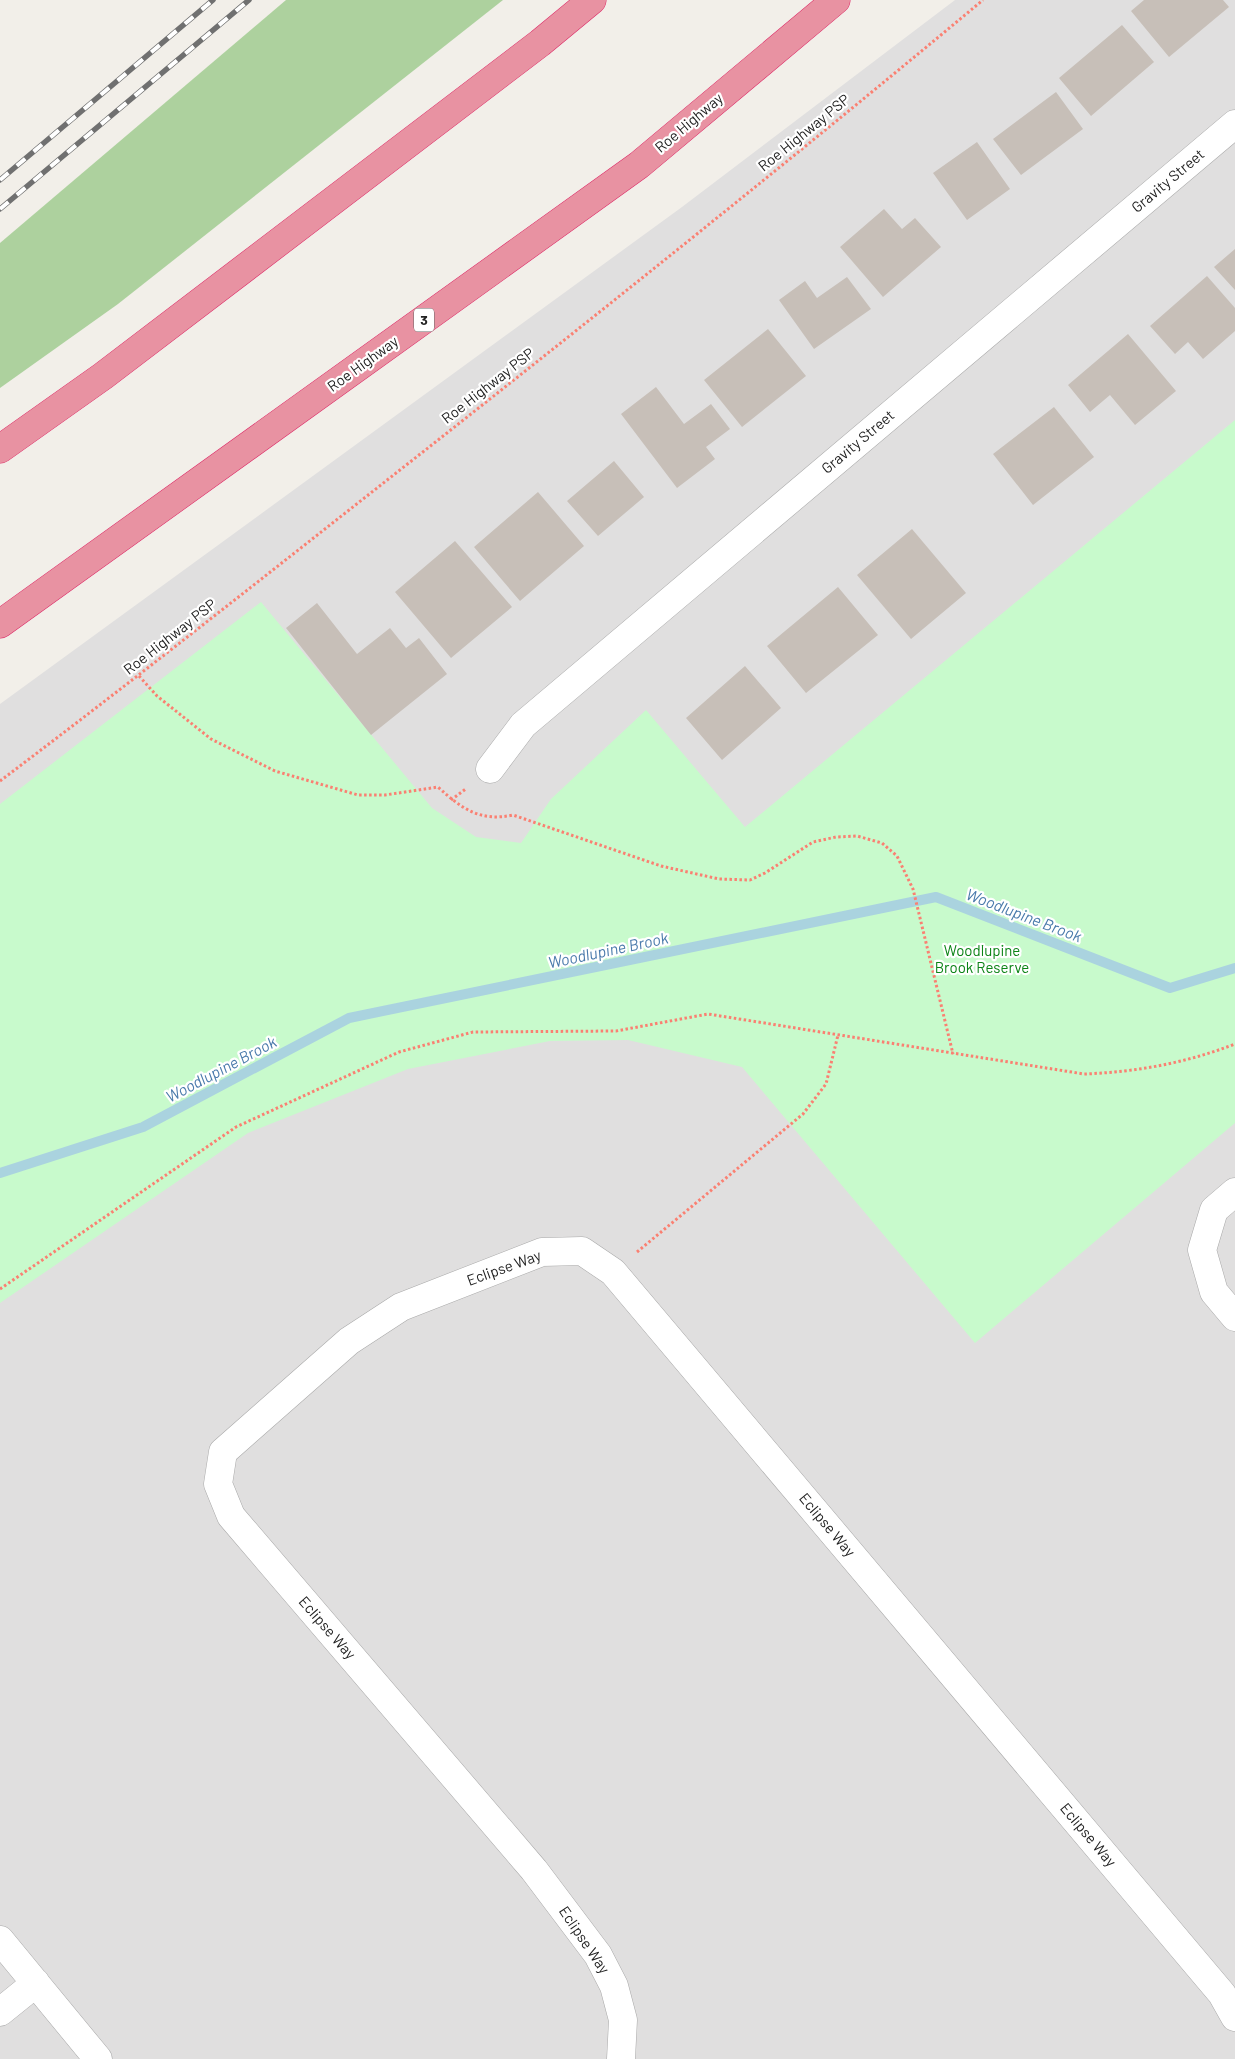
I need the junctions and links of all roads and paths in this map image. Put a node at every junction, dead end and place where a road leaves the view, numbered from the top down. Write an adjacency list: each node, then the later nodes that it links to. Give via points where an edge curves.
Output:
1 (592, 0): 5 (highway, via 110,370)
2 (836, 0): 6 (highway, Roe Highway / 3, via 639,165)
3 (983, 0): 7 (path, Roe Highway PSP, via 831,127)
4 (1235, 124): 8 (street, Gravity Street, via 523,725)
5 (0, 449)
6 (0, 624)
7 (139, 676): 9 (path, Roe Highway PSP); 12 (path, via 156,696 211,739 275,772 358,795 385,795 438,787 452,800 479,816 513,816 661,866 719,879 750,880 812,842 856,836 882,843 897,856 913,889)
8 (490, 769)
9 (0, 781)
10 (838, 1035): 12 (path); 14 (path, via 826,1084 803,1114); 15 (path, via 708,1014 616,1031 473,1032 400,1052 236,1126)
11 (1235, 1044): 12 (path, via 1202,1057 1121,1073 1084,1074)
12 (953, 1054)
13 (1235, 1192): 16 (street, via 1214,1210 1202,1250 1214,1292)
14 (613, 1272): 20 (street, Eclipse Way, via 1222,1994); 22 (street, Eclipse Way, via 582,1251 542,1252 401,1307 349,1341 223,1452 218,1484 231,1516 534,1870 598,1955 614,1986 622,2020)
15 (0, 1289)
16 (1235, 1317)
17 (0, 1940): 18 (street)
18 (36, 1983): 19 (street); 21 (street)
19 (0, 2012)
20 (1235, 2017)
21 (98, 2059)
22 (621, 2059)

